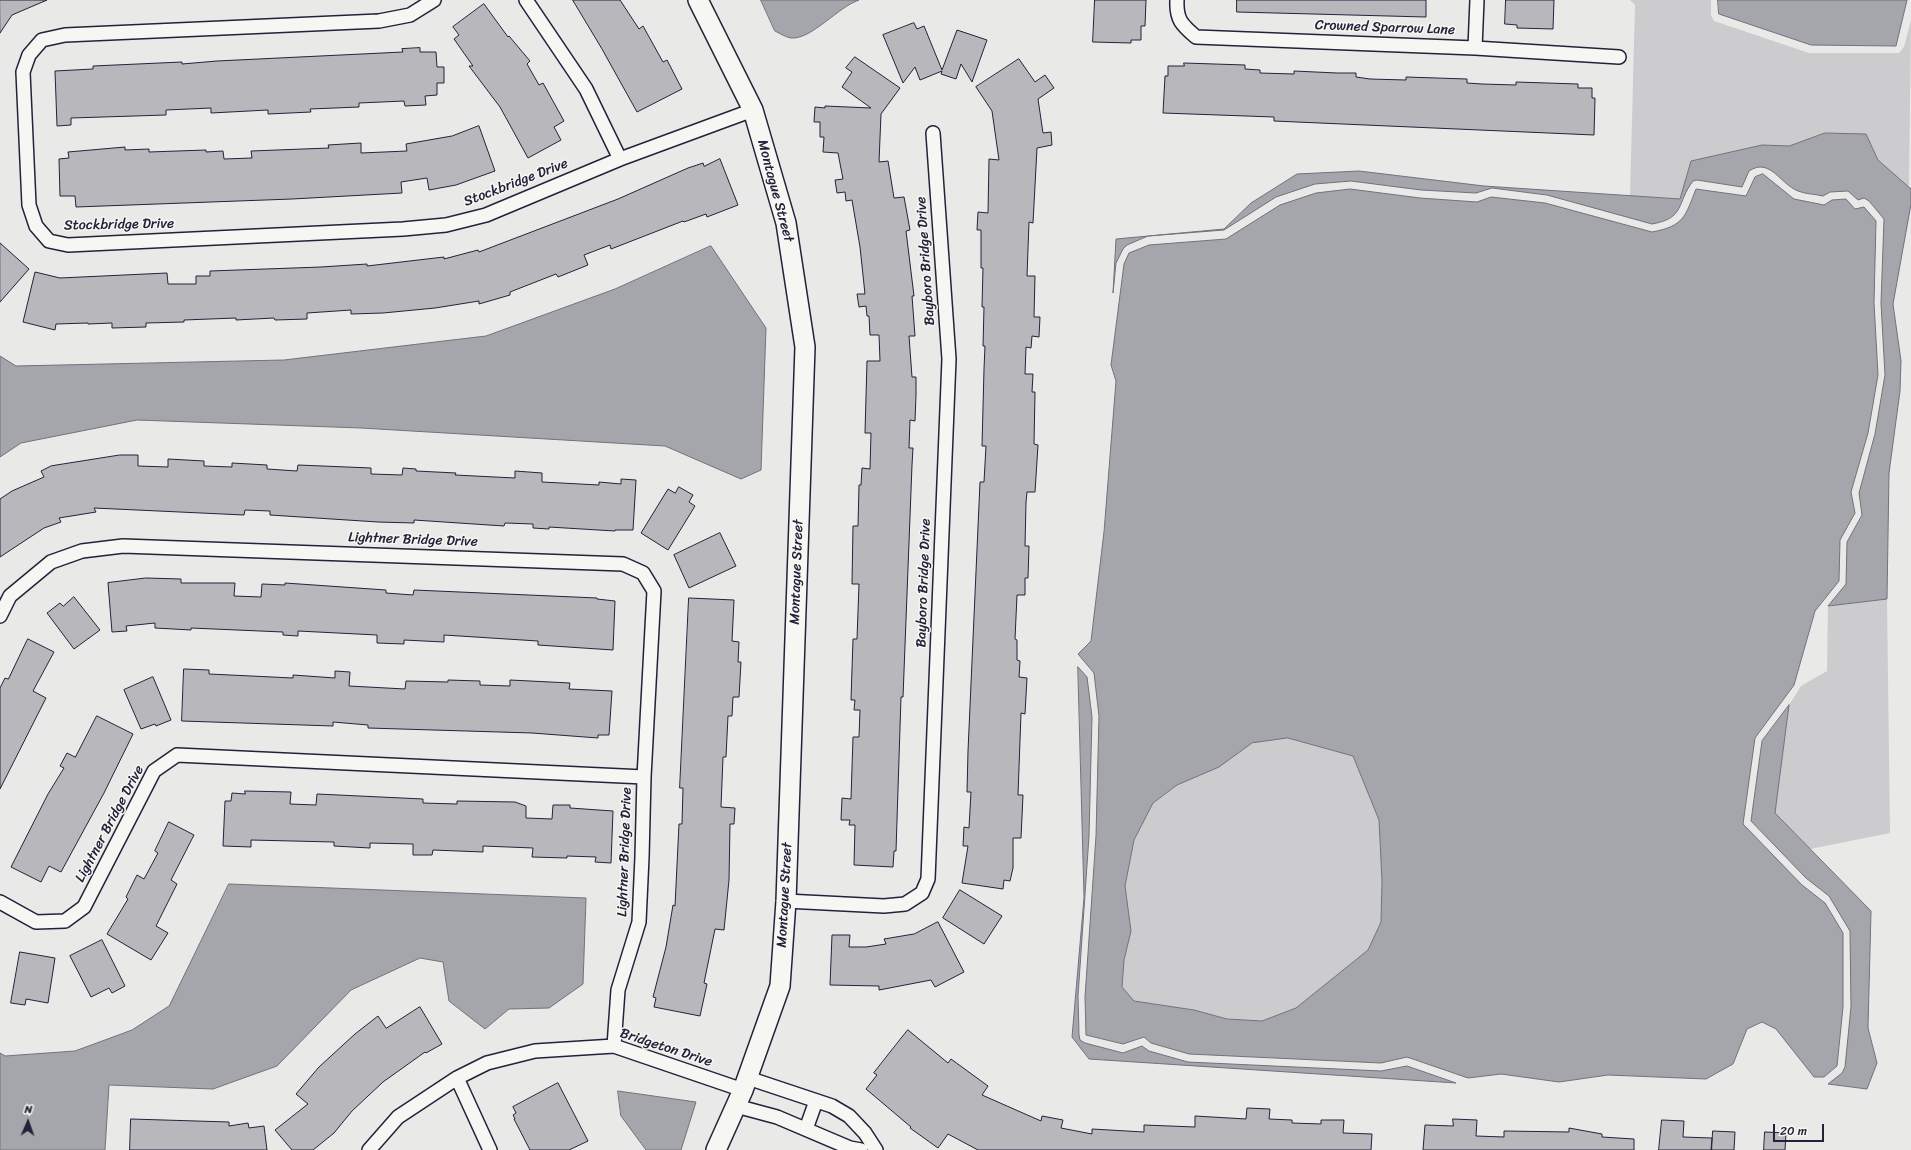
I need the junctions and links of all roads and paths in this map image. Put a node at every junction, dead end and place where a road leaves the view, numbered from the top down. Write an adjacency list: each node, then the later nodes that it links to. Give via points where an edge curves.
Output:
1 (434, 0): 10 (street, Stockbridge Drive, via 410,15 380,21 65,35 42,40 29,55 23,72 28,205 36,226 49,241 68,245 424,227 486,215)
2 (526, 0): 10 (street, via 586,90)
3 (698, 0): 8 (street, Montague Street)
4 (1177, 0): 6 (street, Crowned Sparrow Lane, via 1176,9 1181,24 1196,37)
5 (1477, 0): 6 (street)
6 (1475, 48): 7 (street, Crowned Sparrow Lane)
7 (1618, 57)
8 (753, 110): 10 (street, Stockbridge Drive); 13 (street, Montague Street, via 786,224 805,347)
9 (933, 133): 13 (street, Bayboro Bridge Drive, via 949,359 928,879 922,893 905,904 884,906)
10 (620, 159)
11 (0, 616): 12 (street, Lightner Bridge Drive, via 10,596 51,562 82,551 123,546 624,564 642,573 654,591)
12 (644, 777): 14 (street, Lightner Bridge Drive, via 177,755 154,771 84,907 66,921 36,922); 15 (street, Lightner Bridge Drive, via 639,922 618,990)
13 (786, 901): 17 (street, Montague Street, via 780,986)
14 (0, 902)
15 (614, 1046): 16 (street, Bridgeton Drive, via 535,1050 487,1063); 17 (street, Bridgeton Drive)
16 (457, 1078): 20 (street, Bridgeton Drive, via 398,1117); 21 (street)
17 (742, 1091): 18 (street, Bridgeton Drive); 19 (street, Bridgeton Drive, via 777,1117); 22 (street, Montague Street)
18 (816, 1101): 19 (street); 24 (street, Bridgeton Drive, via 832,1106 849,1116)
19 (806, 1129): 23 (street, Bridgeton Drive, via 850,1148)
20 (369, 1150)
21 (490, 1150)
22 (716, 1150)
23 (861, 1150)
24 (876, 1150)

